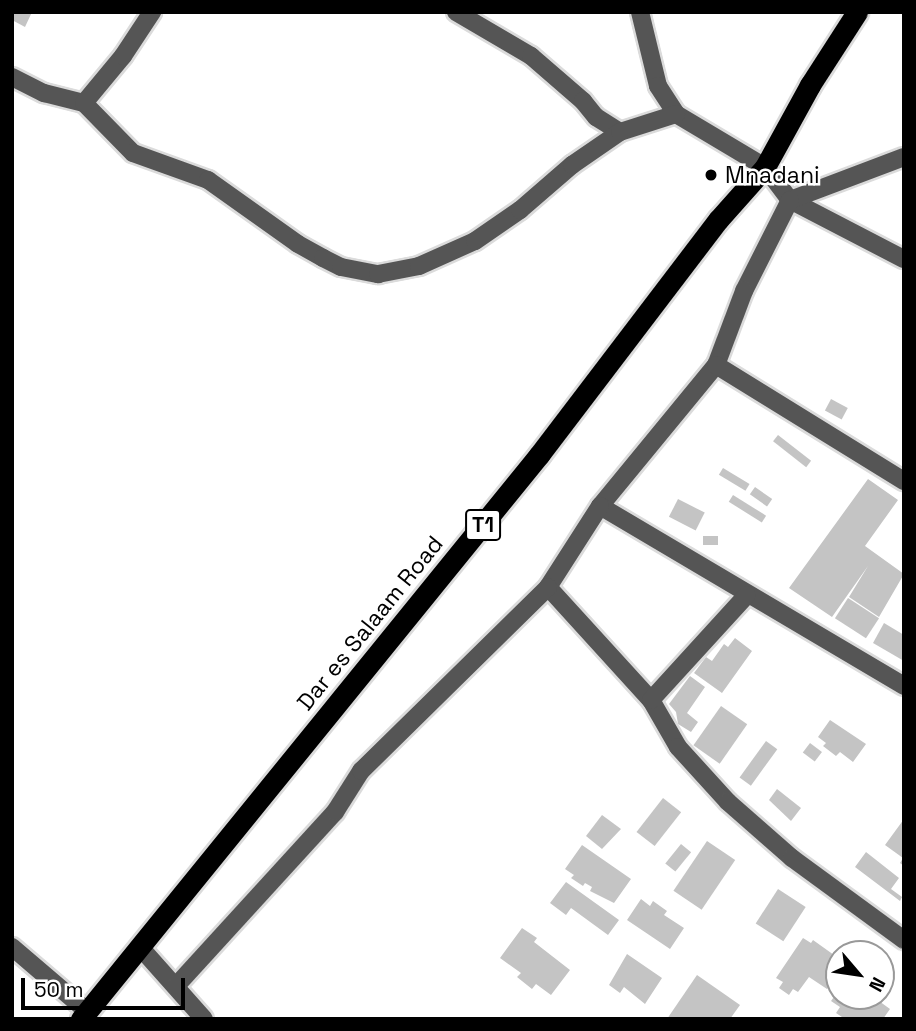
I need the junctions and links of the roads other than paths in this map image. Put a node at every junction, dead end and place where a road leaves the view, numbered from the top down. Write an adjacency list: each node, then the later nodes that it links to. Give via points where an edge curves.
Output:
1 (152, 12): 6 (street)
2 (456, 12): 8 (street, via 531,56 596,117)
3 (640, 12): 7 (street, via 658,86)
4 (857, 12): 10 (highway, Dar es Salaam Road / T1)
5 (13, 79): 6 (street)
6 (84, 103): 8 (street, via 133,153 208,180 298,244 341,267 378,274 419,266 475,241)
7 (676, 114): 8 (street); 10 (street)
8 (620, 132)
9 (904, 157): 11 (street)
10 (765, 167): 11 (street); 22 (highway, Dar es Salaam Road / T1, via 718,220 522,476)
11 (790, 200): 12 (street); 13 (street, via 744,291)
12 (904, 259)
13 (716, 365): 14 (street); 15 (street)
14 (904, 481)
15 (600, 506): 16 (street); 17 (street)
16 (548, 587): 19 (street); 23 (street, via 361,771 335,812)
17 (747, 595): 18 (street); 19 (street)
18 (904, 686)
19 (651, 699): 20 (street, via 678,747 729,802 792,858)
20 (904, 940)
21 (12, 947): 24 (street)
22 (140, 947): 23 (street); 24 (highway, Dar es Salaam Road / T1)
23 (176, 986): 25 (street)
24 (84, 1015)
25 (204, 1019)

